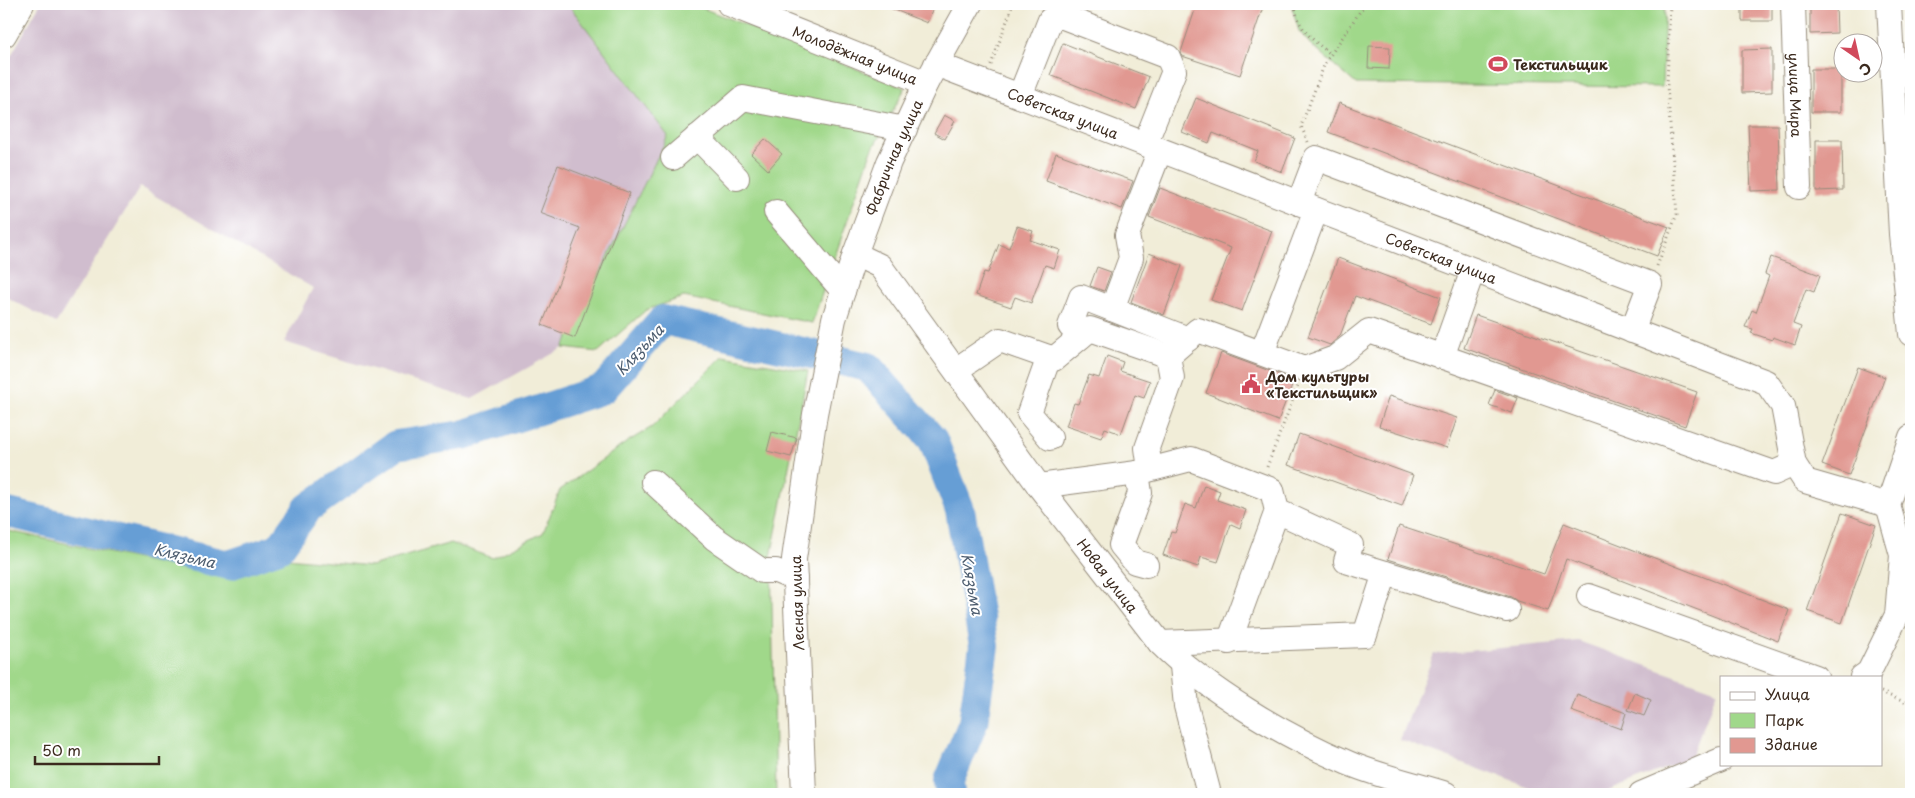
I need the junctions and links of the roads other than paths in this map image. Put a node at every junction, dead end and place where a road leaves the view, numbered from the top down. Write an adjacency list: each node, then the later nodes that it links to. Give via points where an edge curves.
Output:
1 (22, 4): 6 (street)
2 (729, 4): 7 (street, Молодёжная улица)
3 (970, 4): 7 (street, Фабричная улица)
4 (1793, 4): 14 (street, улица Мира)
5 (1889, 4): 23 (street, via 1901,234)
6 (4, 35)
7 (931, 74): 8 (street, Советская улица, via 984,83); 9 (street, Фабричная улица)
8 (1020, 96): 11 (street, Советская улица); 11 (street, via 1050,20 1061,16 1168,58 1174,70)
9 (905, 129): 10 (street, via 743,98); 17 (street, Фабричная улица, via 889,162)
10 (697, 137): 12 (street); 13 (street)
11 (1152, 147): 15 (street, Советская улица); 20 (street, via 1127,235 1131,258)
12 (673, 158)
13 (736, 178)
14 (1799, 187)
15 (1308, 207): 18 (street, Советская улица); 22 (street, via 1316,158 1650,284); 26 (street)
16 (776, 212): 19 (street)
17 (855, 254): 19 (street, Фабричная улица); 30 (street, Новая улица, via 880,266)
18 (1472, 270): 22 (street, Советская улица); 29 (street)
19 (843, 291): 21 (street, Фабричная улица)
20 (1112, 309): 24 (street, via 1081,297 1070,326); 25 (street)
21 (834, 319): 41 (street, Лесная улица, via 814,414 794,559)
22 (1632, 331): 33 (street, Советская улица, via 1766,382 1783,406)
23 (1911, 334)
24 (1080, 337): 27 (street, via 1090,329); 28 (street, via 1054,359)
25 (1188, 339): 26 (street, via 1198,330); 27 (street)
26 (1262, 354): 29 (street, via 1304,369 1335,358 1368,331)
27 (1168, 356): 34 (street, via 1172,378 1147,448)
28 (1049, 357): 30 (street, via 1000,340); 32 (street, via 1029,413)
29 (1442, 357): 33 (street, via 1774,473)
30 (956, 370): 36 (street, Новая улица)
31 (1911, 437): 37 (street)
32 (1050, 438)
33 (1794, 464): 37 (street, via 1805,480)
34 (1144, 471): 36 (street); 38 (street, via 1191,459 1272,490); 39 (street, via 1140,494 1121,545 1136,562)
35 (653, 482): 41 (street, via 714,538 762,570 776,571)
36 (1039, 486): 45 (street, Новая улица)
37 (1888, 505): 48 (street, via 1902,555 1897,615 1869,672)
38 (1277, 511): 40 (street, via 1350,545 1346,561); 44 (street)
39 (1146, 565)
40 (1385, 573): 43 (street); 44 (street, via 1365,635)
41 (795, 579): 50 (street, Лесная улица)
42 (1589, 596): 47 (street)
43 (1506, 610)
44 (1229, 642): 45 (street)
45 (1160, 643): 46 (street, Новая улица)
46 (1182, 666): 51 (street, via 1186,706); 52 (street, Новая улица, via 1245,708 1340,759)
47 (1813, 676)
48 (1863, 676)
49 (1720, 760): 53 (street)
50 (804, 794)
51 (1209, 794)
52 (1446, 794)
53 (1641, 794)

